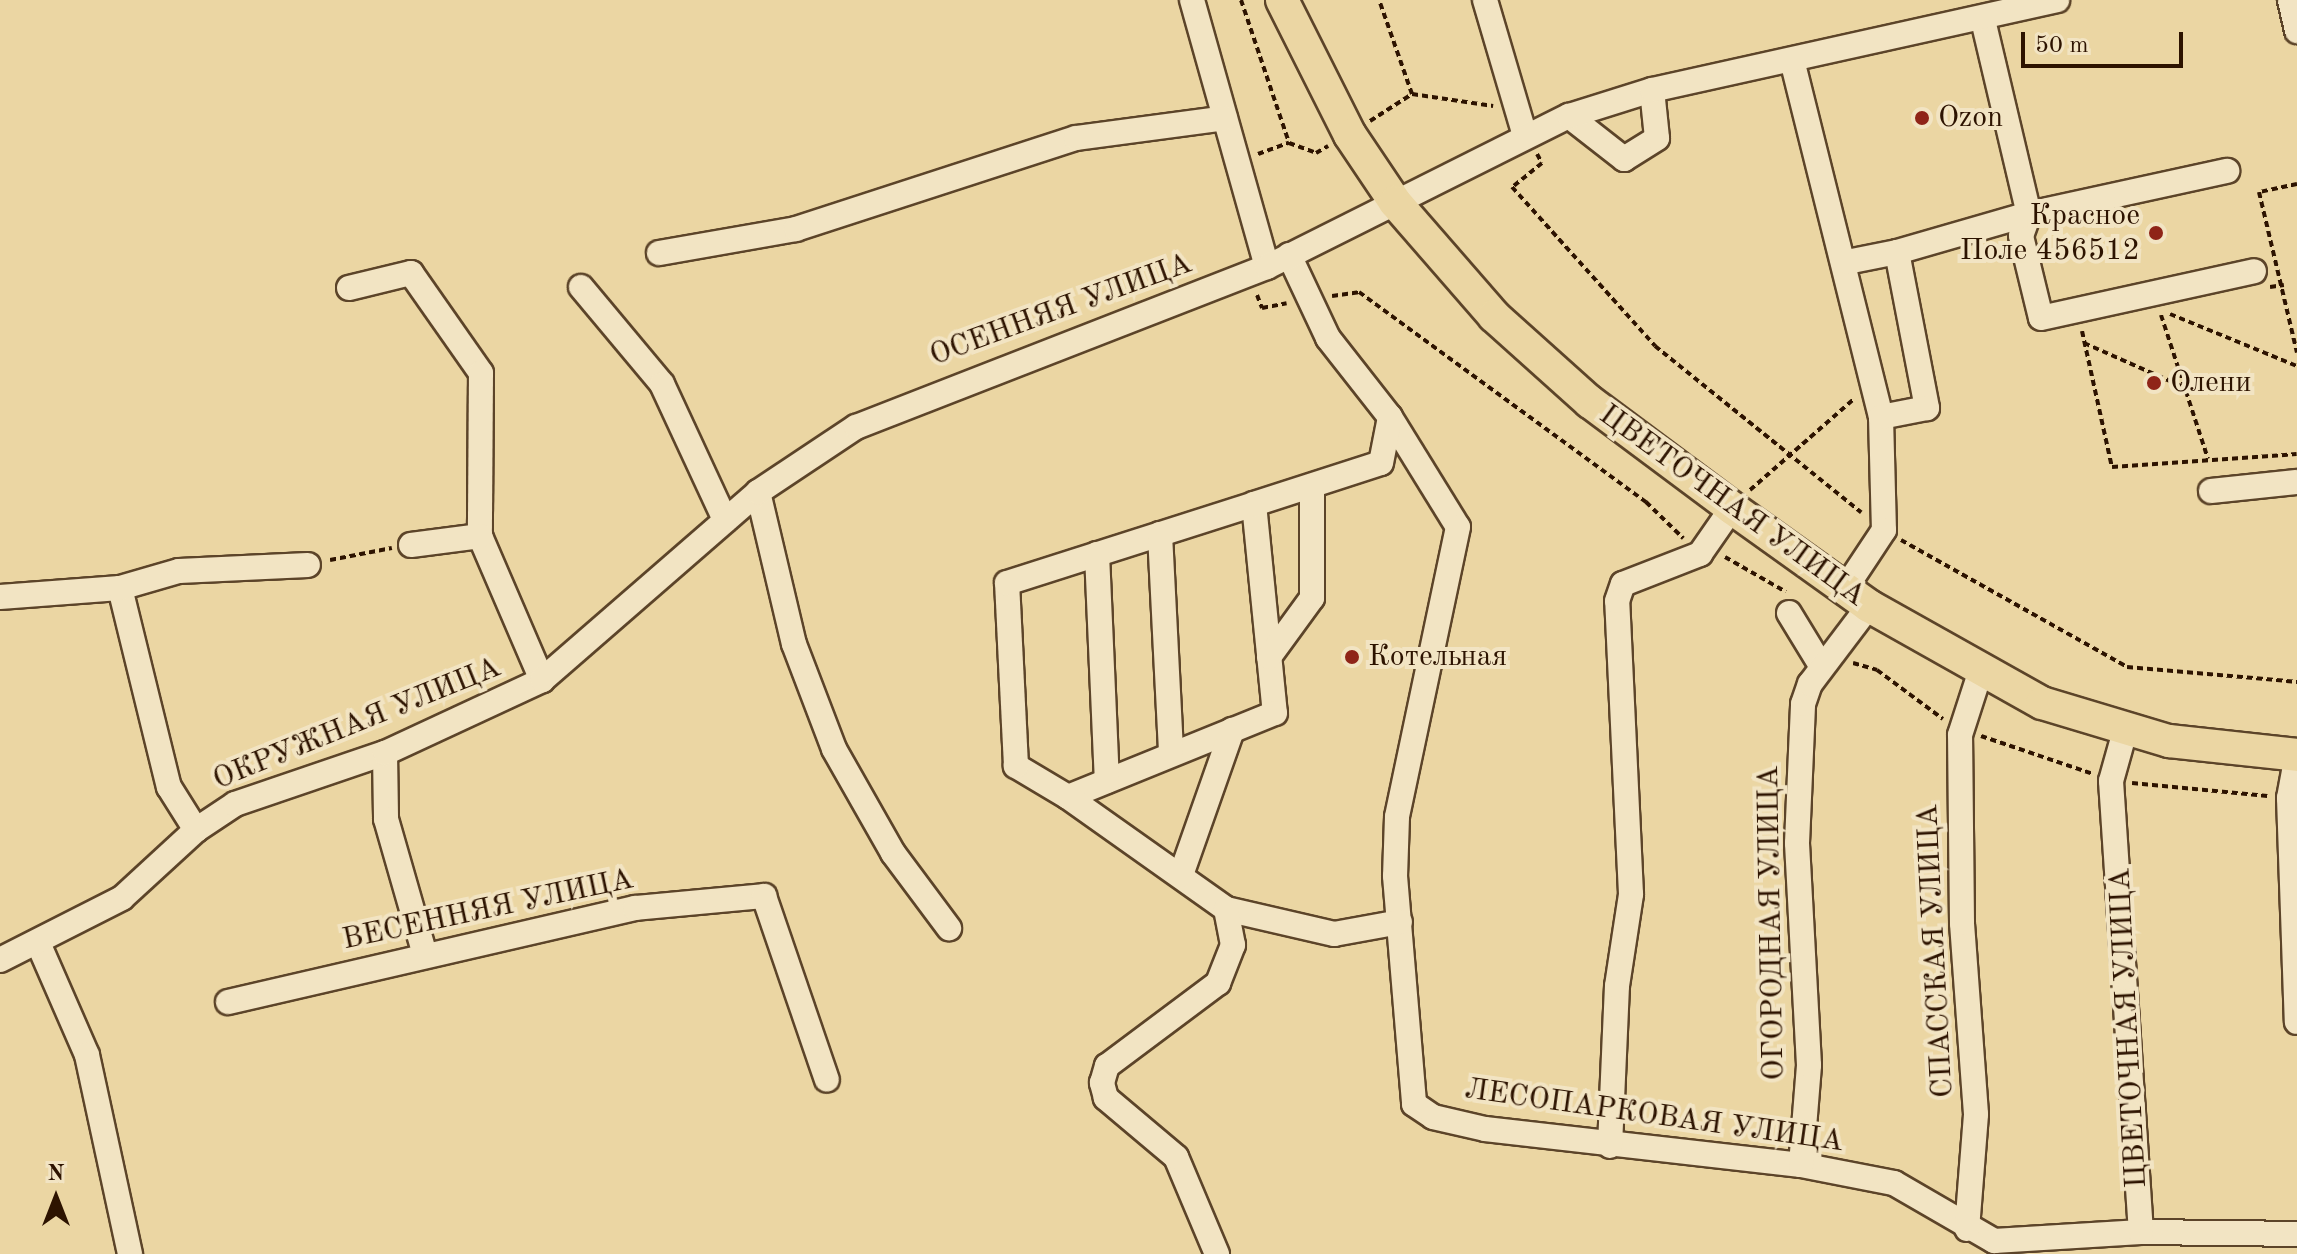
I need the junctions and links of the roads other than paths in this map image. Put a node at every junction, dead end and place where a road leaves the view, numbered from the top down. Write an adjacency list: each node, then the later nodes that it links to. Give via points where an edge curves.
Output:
1 (1192, 0): 11 (street)
2 (1282, 0): 14 (main road, ЦВЕТОЧНАЯ УЛИЦА, via 1322,87)
3 (1485, 0): 12 (street)
4 (2057, 0): 6 (street, ОСЕННЯЯ УЛИЦА)
5 (2290, 0): 7 (street)
6 (1989, 12): 8 (street, ОСЕННЯЯ УЛИЦА); 15 (street)
7 (2297, 31)
8 (1793, 64): 9 (street, ОСЕННЯЯ УЛИЦА); 19 (street, via 1833,232)
9 (1652, 90): 10 (street, ОСЕННЯЯ УЛИЦА); 10 (street, via 1657,138 1624,159)
10 (1569, 116): 12 (street, ОСЕННЯЯ УЛИЦА)
11 (1225, 118): 17 (street, via 1076,138 796,229); 20 (street)
12 (1525, 136): 14 (street, ОСЕННЯЯ УЛИЦА)
13 (2227, 171): 15 (street)
14 (1395, 202): 18 (street, ОСЕННЯЯ УЛИЦА); 31 (main road, ЦВЕТОЧНАЯ УЛИЦА, via 1504,325 1590,402)
15 (2029, 214): 16 (street); 21 (street, via 2021,236 2041,318)
16 (1897, 252): 19 (street); 25 (street, via 1927,408)
17 (659, 253)
18 (1289, 255): 20 (street, ОСЕННЯЯ УЛИЦА); 24 (street, ЛЕСОПАРКОВАЯ УЛИЦА, via 1328,338)
19 (1847, 262): 25 (street)
20 (1258, 271): 29 (street, ОСЕННЯЯ УЛИЦА, via 937,390 856,427)
21 (2253, 281)
22 (581, 287): 32 (street, via 662,384)
23 (349, 288): 34 (street, via 411,273 481,373)
24 (1390, 417): 27 (street, via 1381,463); 56 (street, ЛЕСОПАРКОВАЯ УЛИЦА, via 1458,527 1397,817)
25 (1881, 417): 40 (street, ОГОРОДНАЯ УЛИЦА, via 1884,530)
26 (2297, 482): 28 (street)
27 (1312, 486): 30 (street); 42 (street, via 1312,598)
28 (2211, 491)
29 (758, 492): 32 (street, ОСЕННЯЯ УЛИЦА); 57 (street, via 794,644 834,749 893,853)
30 (1254, 504): 33 (street); 42 (street)
31 (1732, 508): 40 (main road, ЦВЕТОЧНАЯ УЛИЦА); 64 (street, via 1700,554 1623,584 1617,601 1631,894 1617,986)
32 (725, 520): 45 (street, ОКРУЖНАЯ УЛИЦА)
33 (1160, 534): 36 (street); 48 (street)
34 (480, 536): 35 (street); 45 (street)
35 (411, 545)
36 (1097, 554): 51 (street); 52 (street, via 1007,583 1016,766)
37 (308, 565): 38 (street, via 179,571)
38 (120, 588): 39 (street); 53 (street, via 169,787)
39 (0, 597)
40 (1857, 597): 43 (street, ОГОРОДНАЯ УЛИЦА); 44 (main road, ЦВЕТОЧНАЯ УЛИЦА)
41 (1790, 604): 43 (street)
42 (1269, 657): 46 (street, via 1275,713)
43 (1829, 663): 65 (street, ОГОРОДНАЯ УЛИЦА, via 1803,704 1799,812 1809,1065)
44 (1980, 673): 47 (main road, ЦВЕТОЧНАЯ УЛИЦА); 66 (street, СПАССКАЯ УЛИЦА, via 1960,735 1962,923 1976,1114)
45 (542, 680): 49 (street, ОКРУЖНАЯ УЛИЦА)
46 (1232, 730): 48 (street); 54 (street)
47 (2125, 731): 50 (main road, ЦВЕТОЧНАЯ УЛИЦА, via 2226,751); 67 (street, ЦВЕТОЧНАЯ УЛИЦА, via 2111,781)
48 (1171, 750): 51 (street)
49 (385, 753): 53 (street, ОКРУЖНАЯ УЛИЦА, via 235,804); 59 (street, via 386,819)
50 (2297, 755): 62 (street, via 2289,798)
51 (1107, 781): 52 (street)
52 (1068, 797): 54 (street)
53 (196, 830): 58 (street, ОКРУЖНАЯ УЛИЦА, via 122,898)
54 (1181, 875): 55 (street)
55 (1226, 909): 56 (street, via 1334,934); 70 (street, via 1233,945 1218,983 1107,1066 1102,1083 1106,1098 1176,1157)
56 (1400, 922): 64 (street, ЛЕСОПАРКОВАЯ УЛИЦА, via 1414,1104 1433,1117 1485,1129)
57 (949, 928)
58 (39, 945): 60 (street, ОКРУЖНАЯ УЛИЦА); 69 (street, via 87,1055)
59 (425, 955): 61 (street, ВЕСЕННЯЯ УЛИЦА); 63 (street, ВЕСЕННЯЯ УЛИЦА, via 635,908 764,896)
60 (0, 960)
61 (228, 1002)
62 (2297, 1022)
63 (827, 1080)
64 (1610, 1146): 65 (street, ЛЕСОПАРКОВАЯ УЛИЦА)
65 (1801, 1165): 66 (street, ЛЕСОПАРКОВАЯ УЛИЦА, via 1894,1183)
66 (1967, 1229): 67 (street, ЛЕСОПАРКОВАЯ УЛИЦА, via 1994,1241)
67 (2141, 1232): 68 (street, ЛЕСОПАРКОВАЯ УЛИЦА)
68 (2297, 1234)
69 (130, 1254)
70 (1217, 1254)

